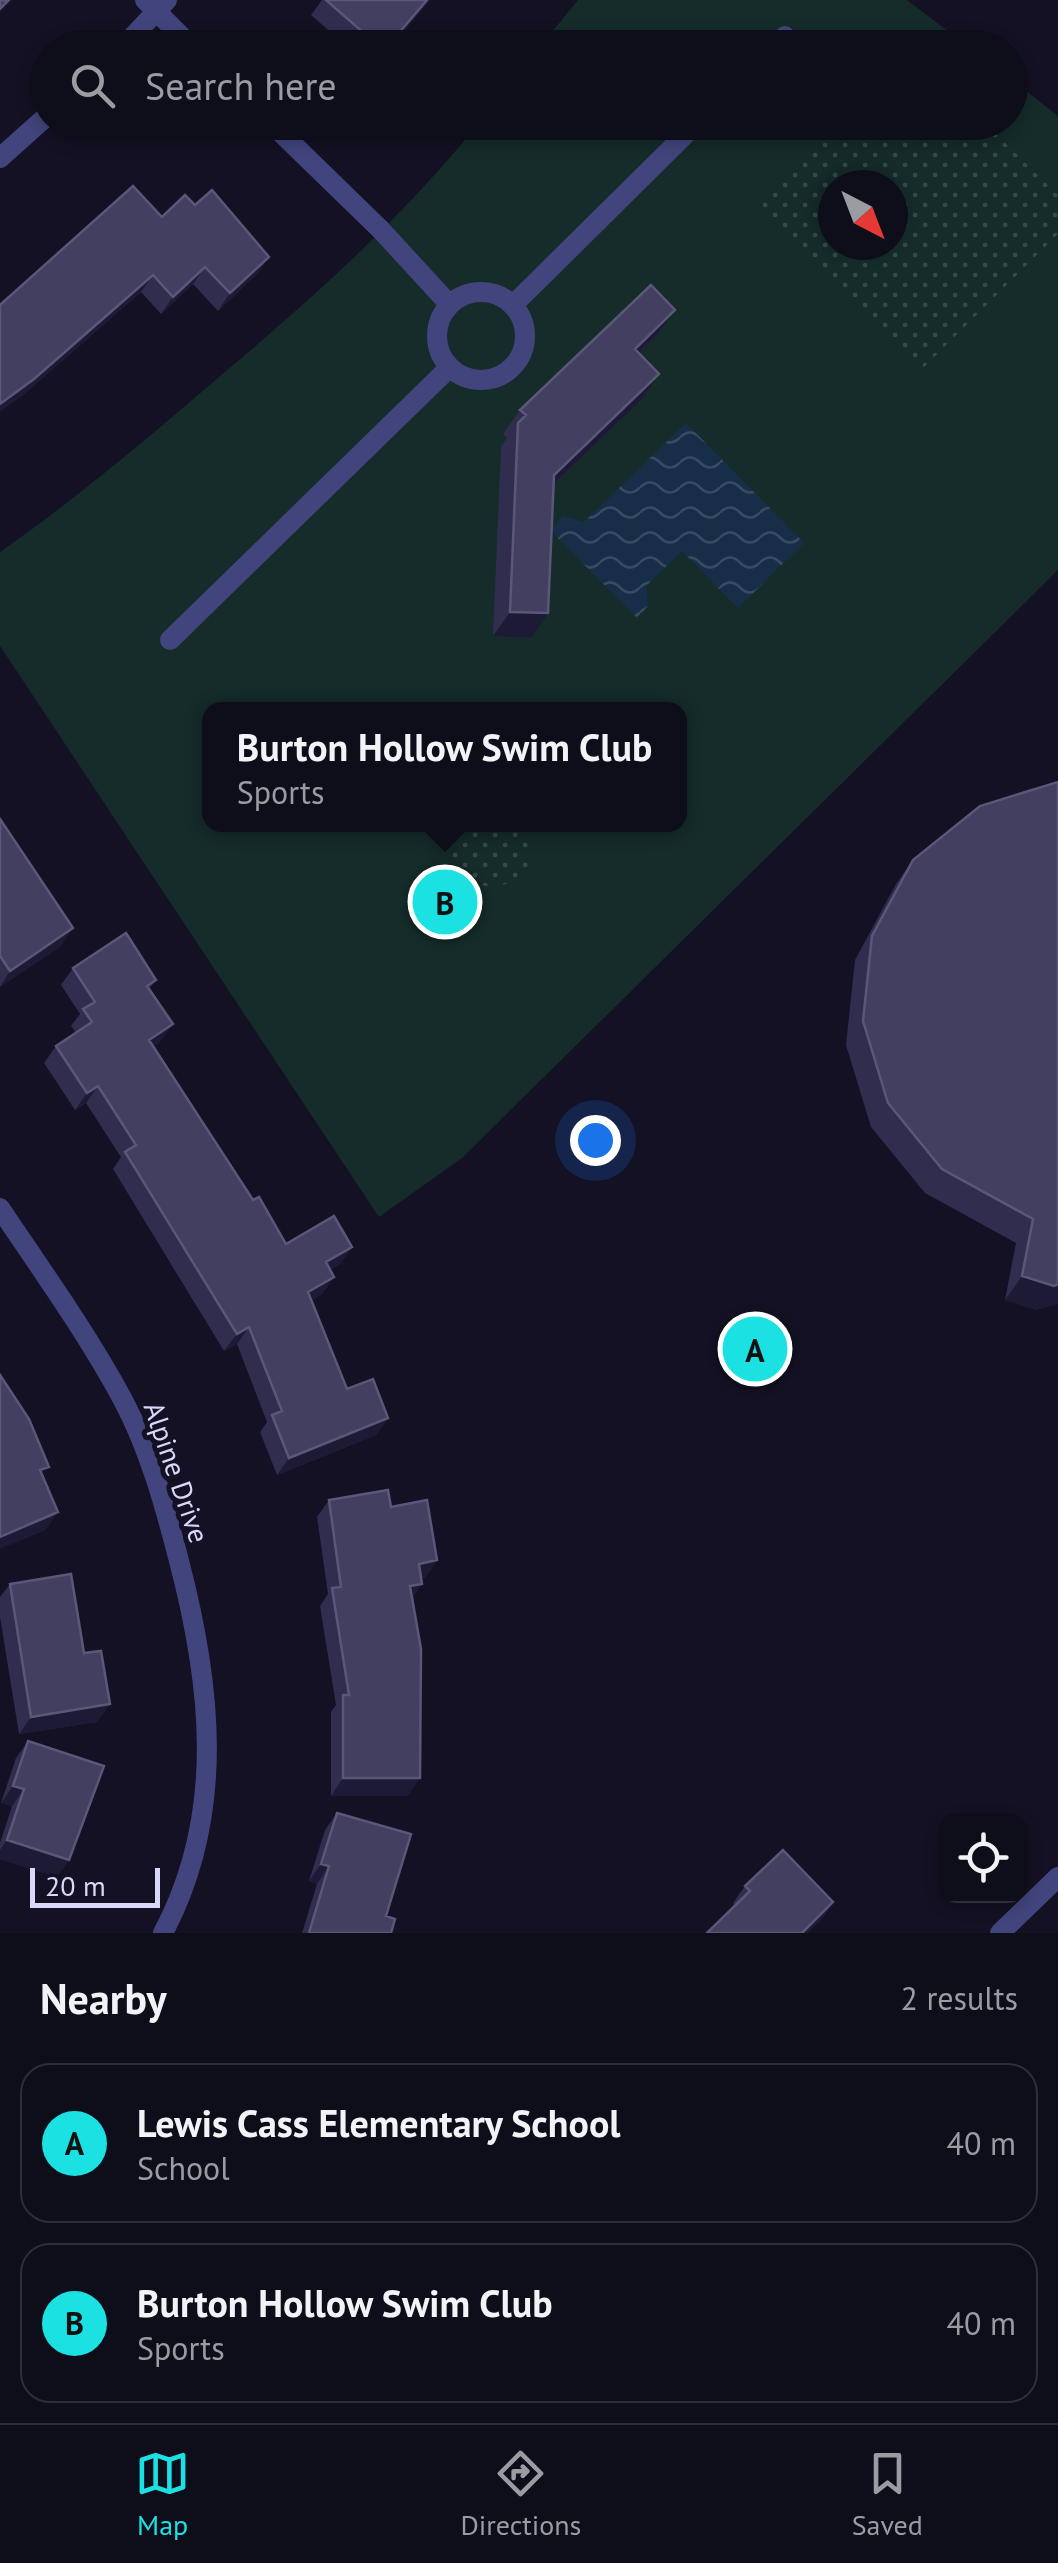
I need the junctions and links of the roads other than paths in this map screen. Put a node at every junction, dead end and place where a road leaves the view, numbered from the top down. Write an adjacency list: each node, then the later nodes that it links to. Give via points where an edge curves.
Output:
1 (156, 4): 2 (street); 3 (street)
2 (136, 30)
3 (177, 30)
4 (30, 131): 7 (street)
5 (288, 140): 8 (street)
6 (680, 140): 9 (street)
7 (0, 158)
8 (449, 304): 9 (street, via 480,292); 10 (street, via 436,336)
9 (513, 305): 10 (street, via 526,337 512,368 480,381)
10 (449, 368): 11 (street)
11 (170, 640)
12 (0, 1208): 14 (street, Alpine Drive, via 93,1348 142,1442 200,1642 210,1717 205,1787 190,1860)
13 (1058, 1878): 15 (street)
14 (163, 1933)
15 (1000, 1933)

